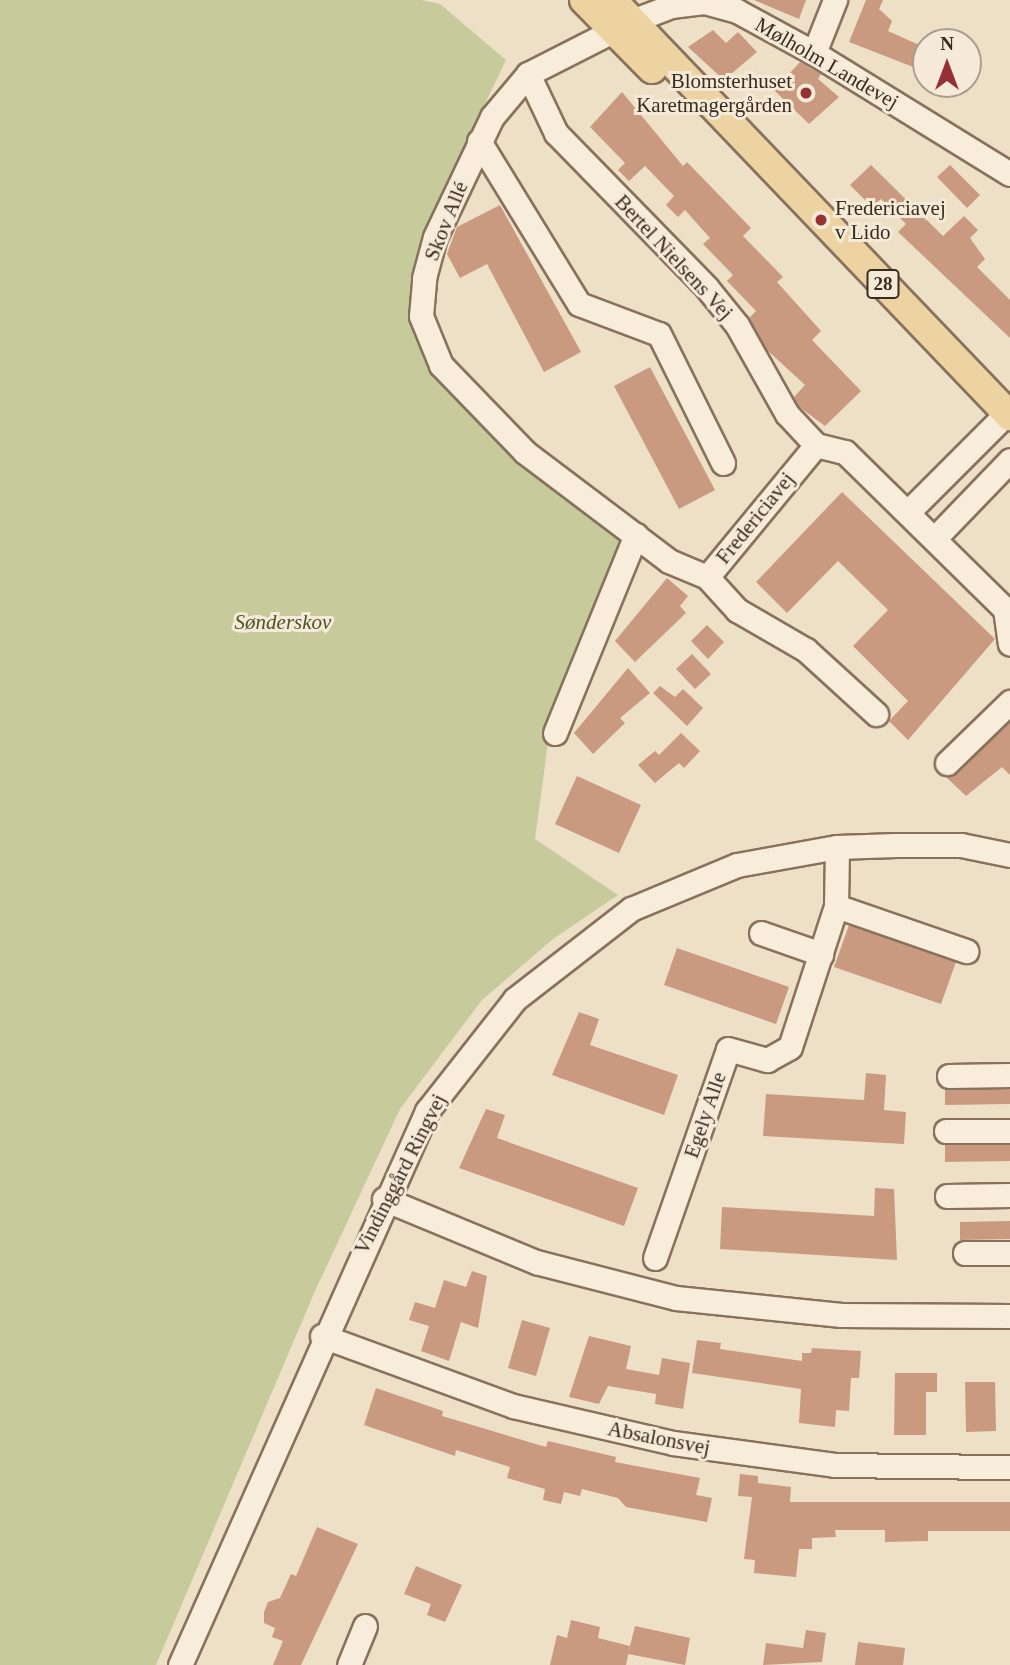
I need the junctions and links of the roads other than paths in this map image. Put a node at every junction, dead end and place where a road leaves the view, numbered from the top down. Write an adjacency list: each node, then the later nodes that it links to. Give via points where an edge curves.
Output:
1 (584, 0): 4 (main road, 28)
2 (612, 0): 4 (main road, 28)
3 (835, 0): 5 (street)
4 (622, 26): 5 (street, Mølholm Landevej, via 671,6 704,2 737,11); 6 (street, Skov Allé); 9 (main road, 28, via 694,110 755,152)
5 (814, 53): 8 (street, Mølholm Landevej)
6 (528, 74): 7 (street, Skov Allé); 10 (street, Bertel Nielsens Vej, via 556,133 707,288 737,325 787,414)
7 (480, 141): 12 (street, via 579,304 659,334); 14 (street, Skov Allé, via 435,237 424,278 421,316 441,365 482,412 525,452)
8 (1010, 174)
9 (1009, 414): 13 (street)
10 (816, 445): 13 (street, via 845,452); 16 (street, Fredericiavej)
11 (1010, 460): 15 (street)
12 (723, 463)
13 (908, 512): 15 (street)
14 (636, 536): 16 (street, Skov Allé, via 670,561); 20 (street)
15 (935, 538): 17 (street, via 1005,609)
16 (706, 577): 19 (street, Fredericiavej, via 737,610 806,650)
17 (1008, 643)
18 (1010, 702): 21 (street)
19 (876, 714)
20 (555, 733)
21 (947, 764)
22 (837, 847): 23 (street, Vindinggård Ringvej, via 961,845); 24 (street, Egely Alle); 34 (street, Vindinggård Ringvej, via 737,865 631,909 566,955 515,999 465,1056 428,1111)
23 (1010, 855)
24 (836, 906): 26 (street); 27 (street, Egely Alle)
25 (761, 933): 27 (street)
26 (966, 951)
27 (821, 954): 37 (street, Egely Alle, via 790,1047 767,1060 728,1049)
28 (1010, 1075): 29 (street)
29 (949, 1076)
30 (1010, 1131): 31 (street)
31 (946, 1132)
32 (1010, 1195): 33 (street)
33 (947, 1196)
34 (384, 1199): 38 (street, via 536,1262 676,1298 841,1315); 39 (street, Vindinggård Ringvej)
35 (965, 1253): 36 (street)
36 (1010, 1253)
37 (655, 1258)
38 (1010, 1317)
39 (323, 1336): 40 (street, Absalonsvej, via 513,1406 673,1443 835,1465); 42 (street, Vindinggård Ringvej)
40 (1010, 1467)
41 (365, 1626): 43 (street)
42 (180, 1665)
43 (349, 1665)

